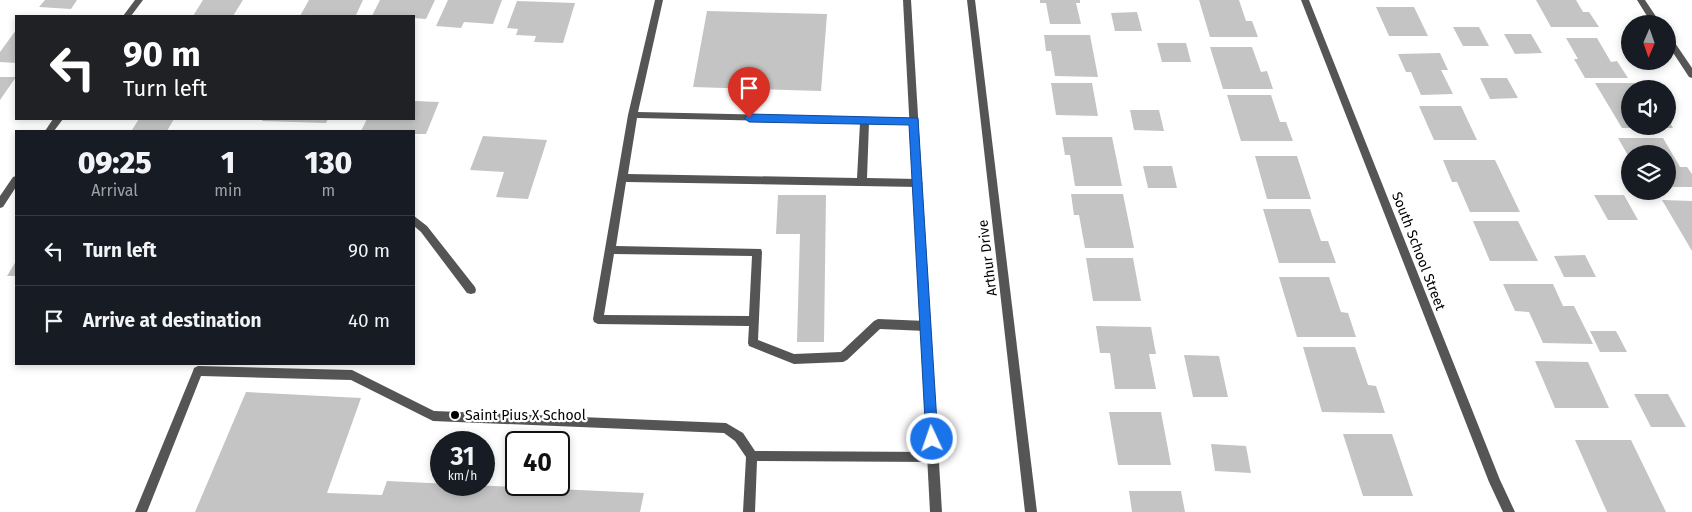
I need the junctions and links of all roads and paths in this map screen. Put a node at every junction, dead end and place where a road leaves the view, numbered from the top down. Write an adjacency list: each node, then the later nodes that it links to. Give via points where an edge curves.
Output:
1 (138, 0): 7 (street)
2 (659, 0): 11 (street)
3 (907, 0): 13 (street)
4 (971, 0): 29 (street, Arthur Drive)
5 (1305, 0): 30 (street, South School Street)
6 (1641, 0): 8 (street)
7 (128, 15)
8 (1651, 15)
9 (1676, 51): 10 (street)
10 (1692, 75)
11 (633, 116): 12 (street); 14 (street)
12 (865, 120): 13 (street); 16 (street)
13 (914, 121): 17 (street)
14 (622, 178): 16 (street); 20 (street)
15 (15, 182): 18 (street)
16 (862, 182): 17 (street)
17 (918, 183): 23 (street)
18 (0, 204)
19 (415, 221): 21 (street)
20 (609, 250): 22 (street, via 757,252); 22 (street, via 598,319)
21 (471, 290)
22 (754, 321): 23 (street, via 753,343 794,359 842,357 878,324)
23 (926, 326): 25 (street)
24 (752, 456): 25 (street); 26 (street, via 739,437 726,428 433,416 352,375 198,370); 27 (street)
25 (933, 458): 28 (street)
26 (142, 512)
27 (748, 512)
28 (936, 512)
29 (1031, 512)
30 (1509, 512)

